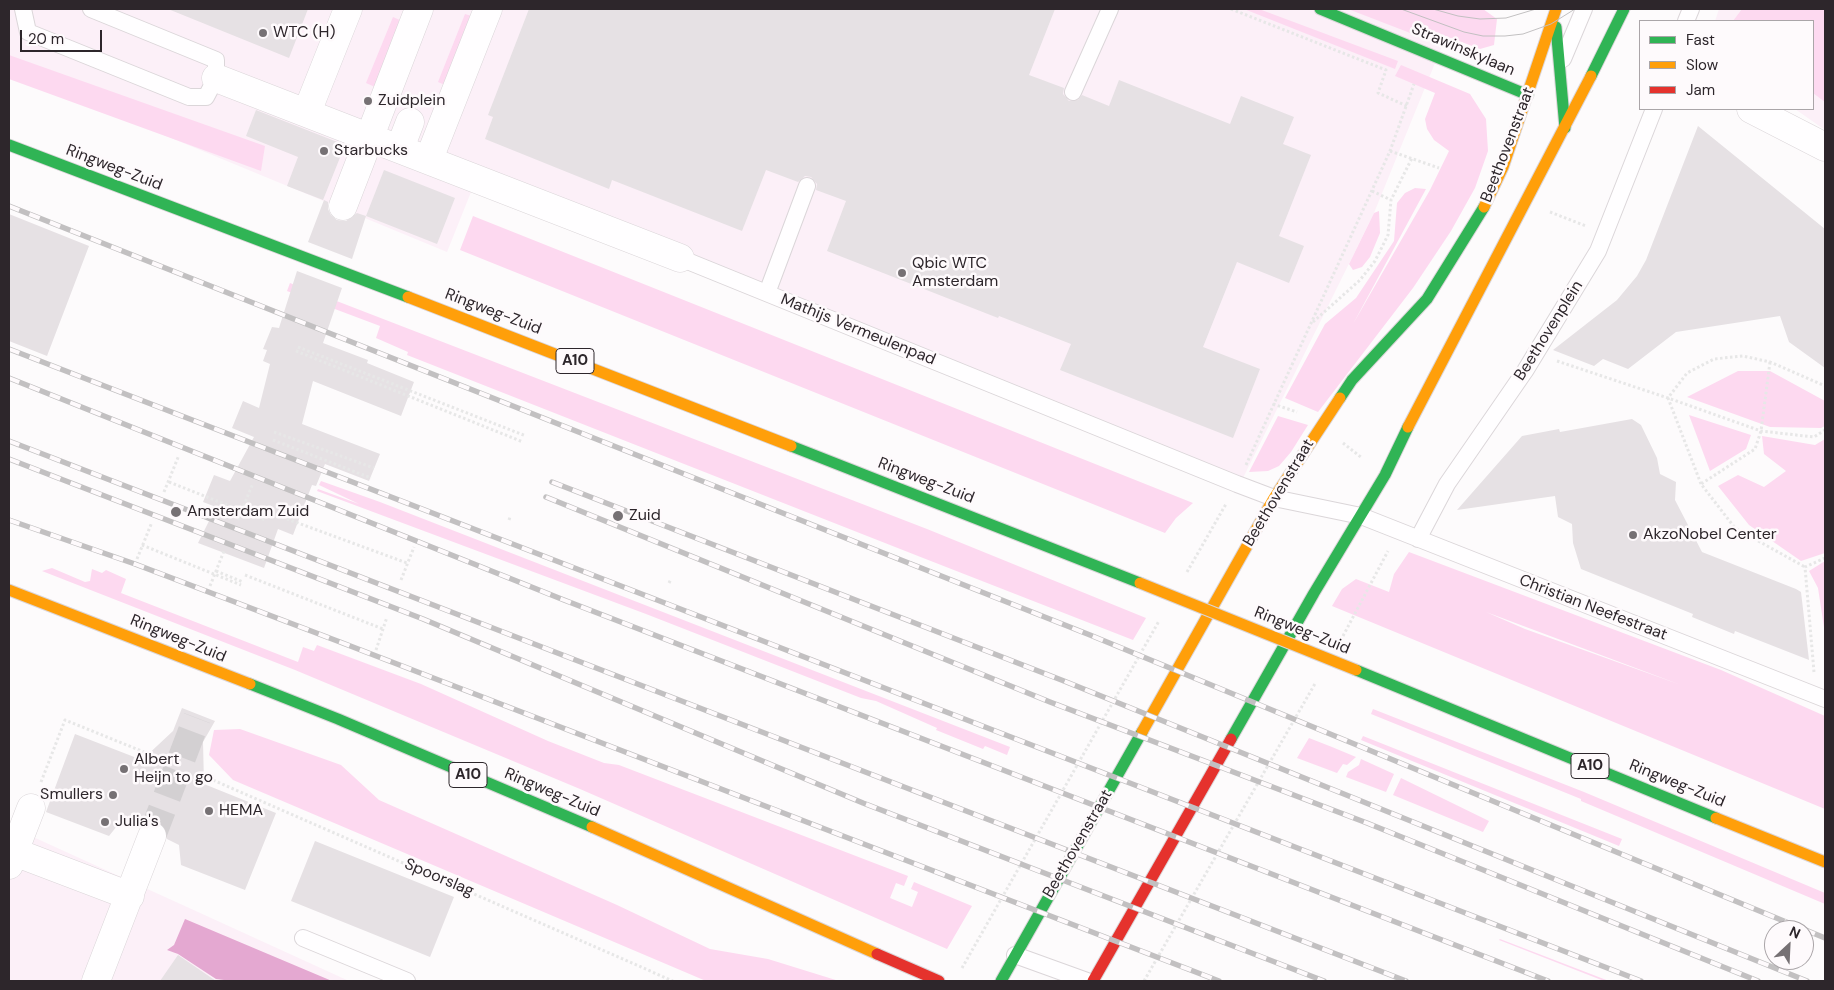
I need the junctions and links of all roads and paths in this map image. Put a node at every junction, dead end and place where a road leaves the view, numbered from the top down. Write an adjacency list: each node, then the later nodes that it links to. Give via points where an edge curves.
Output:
1 (23, 9): 16 (lane, via 28,32 189,97 206,98)
2 (92, 9): 16 (lane, via 216,60)
3 (348, 9): 23 (street)
4 (419, 9): 26 (street)
5 (488, 9): 31 (street)
6 (1110, 9): 18 (lane)
7 (1231, 9): 20 (path, via 1386,70 1378,93)
8 (1320, 9): 19 (main road, Strawinskylaan)
9 (1555, 9): 15 (main road); 19 (main road, Beethovenstraat)
10 (1584, 9): 15 (lane)
11 (1624, 9): 12 (main road)
12 (1617, 24): 13 (main road); 25 (main road)
13 (1595, 42)
14 (1580, 54): 15 (main road)
15 (1551, 76): 19 (main road, Strawinskylaan); 25 (main road)
16 (216, 78): 23 (street)
17 (1414, 84): 20 (path)
18 (1073, 92)
19 (1528, 95): 63 (main road, Beethovenstraat, via 1502,167 1479,218 1459,251 1427,300 1352,380)
20 (1407, 106): 30 (path, via 1390,151)
21 (1654, 110): 44 (lane, Beethovenplein, via 1598,250)
22 (1753, 110): 28 (street)
23 (307, 112): 26 (street)
24 (410, 122): 29 (street)
25 (1565, 128): 66 (main road)
26 (370, 136): 29 (street); 36 (street)
27 (9, 145): 94 (main road, Ringweg-Zuid / A10, bridge, via 507,334 1140,582)
28 (1825, 147)
29 (400, 148): 31 (street)
30 (1412, 158): 32 (path); 35 (path)
31 (435, 162): 39 (street, Mathijs Vermeulenpad)
32 (1439, 168)
33 (807, 186): 40 (lane)
34 (1372, 191): 35 (path)
35 (1391, 200): 41 (path, via 1388,235 1375,261 1360,280)
36 (343, 206)
37 (1549, 212): 38 (path)
38 (1588, 227)
39 (680, 258): 40 (lane, Mathijs Vermeulenpad)
40 (767, 294): 63 (lane, Mathijs Vermeulenpad)
41 (1311, 324)
42 (298, 347): 53 (path)
43 (296, 351): 55 (path)
44 (1535, 354): 47 (path); 69 (lane, Beethovenplein, via 1447,484)
45 (1770, 362): 46 (path); 47 (path, via 1743,356 1714,359 1687,373); 51 (path)
46 (1825, 386)
47 (1668, 398): 51 (path); 61 (path)
48 (1273, 404): 49 (path)
49 (1301, 414)
50 (1825, 430): 51 (path, via 1814,437)
51 (1761, 431): 61 (path, via 1755,449)
52 (274, 432): 57 (path)
53 (526, 436)
54 (273, 440): 58 (path)
55 (523, 442)
56 (179, 455): 59 (path)
57 (374, 468)
58 (371, 478)
59 (168, 482): 62 (path); 64 (path, via 266,518)
60 (253, 483): 64 (path)
61 (1701, 484): 76 (path, via 1735,528)
62 (164, 492)
63 (1274, 498): 66 (lane, Mathijs Vermeulenpad); 97 (main road, Beethovenstraat)
64 (243, 507): 67 (path)
65 (268, 512): 75 (path)
66 (1361, 516): 69 (lane, Christian Neefestraat); 104 (main road)
67 (238, 520)
68 (152, 522): 70 (path)
69 (1418, 539): 88 (lane, Christian Neefestraat)
70 (142, 545): 74 (path); 77 (path, via 242,583)
71 (414, 547): 75 (path)
72 (224, 551): 77 (path)
73 (1825, 558): 76 (path)
74 (137, 559)
75 (407, 563): 79 (path)
76 (1805, 567): 88 (path)
77 (216, 572): 80 (path)
78 (245, 575): 84 (path)
79 (401, 580)
80 (210, 586)
81 (9, 590): 101 (main road, Ringweg-Zuid / A10, via 338,720 610,835)
82 (1359, 608): 85 (path)
83 (387, 617): 84 (path)
84 (383, 629): 86 (path)
85 (1339, 642)
86 (376, 650)
87 (1319, 677): 105 (path)
88 (1821, 697)
89 (149, 754): 91 (path, via 65,720)
90 (204, 776): 100 (path, Spoorslag)
91 (31, 808): 93 (street)
92 (152, 836): 95 (street)
93 (11, 856): 95 (street)
94 (1825, 862)
95 (130, 896): 98 (street)
96 (303, 938): 99 (lane)
97 (1015, 955): 102 (main road, Beethovenstraat); 103 (lane)
98 (96, 981)
99 (407, 981)
100 (673, 981)
101 (940, 981)
102 (1001, 981)
103 (1087, 981)
104 (1093, 981)
105 (1144, 981)

